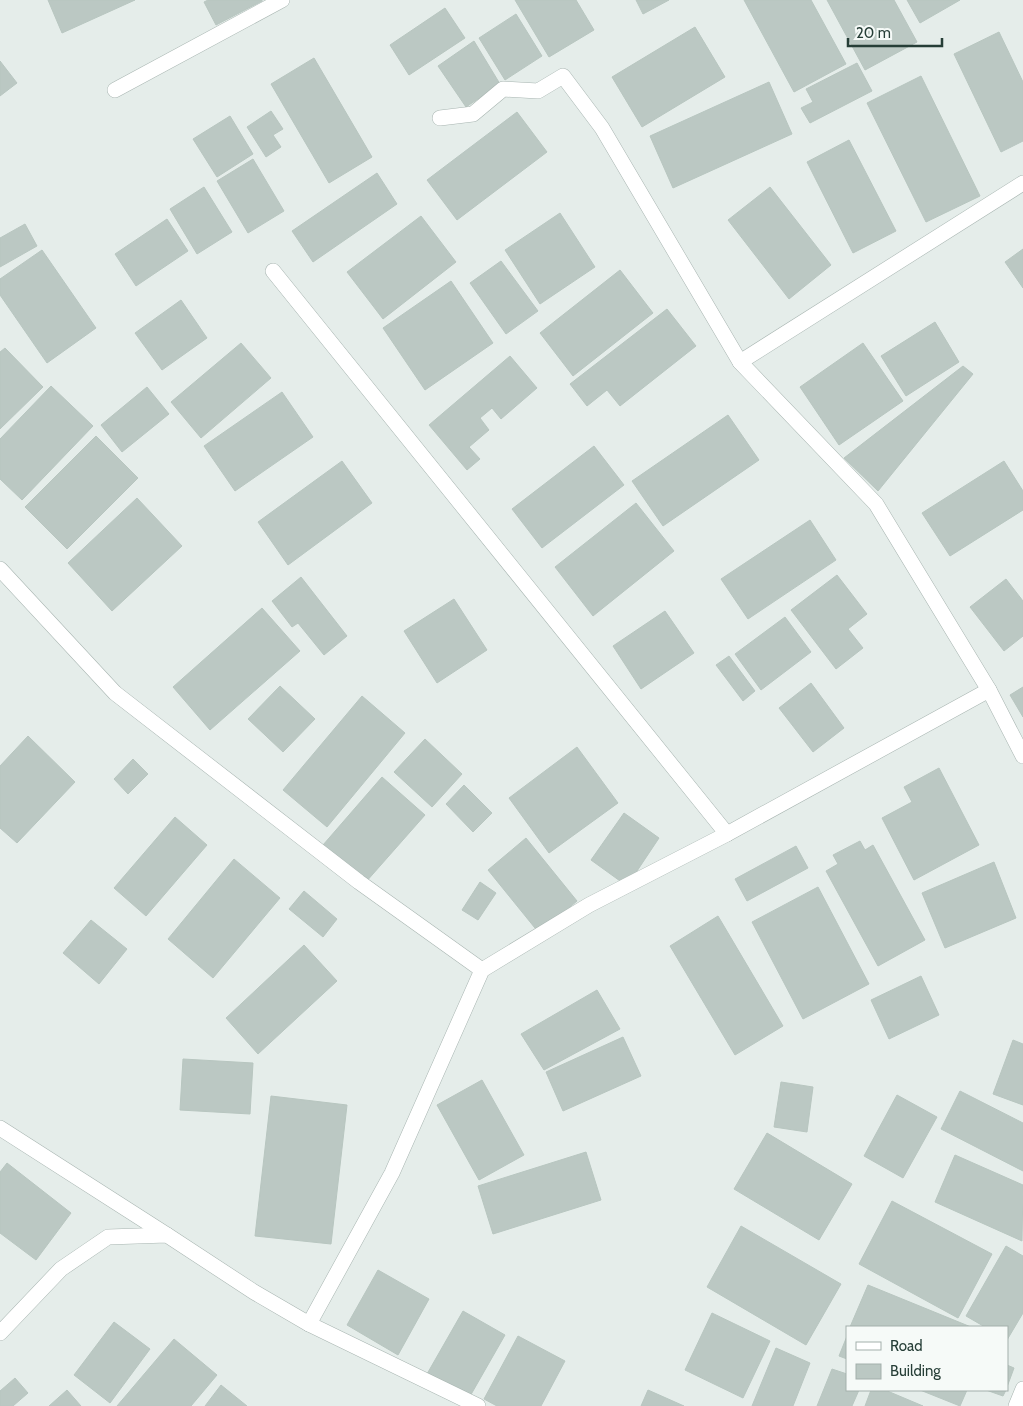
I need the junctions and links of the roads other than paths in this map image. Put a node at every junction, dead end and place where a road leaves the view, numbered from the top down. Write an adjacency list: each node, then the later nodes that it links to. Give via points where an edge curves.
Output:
1 (282, 0): 2 (street)
2 (115, 90)
3 (440, 118): 6 (street, via 473,114 503,89 538,90 563,76 602,128)
4 (1023, 183): 6 (street)
5 (273, 271): 10 (street)
6 (740, 362): 8 (street, via 876,504)
7 (0, 569): 11 (street, via 115,693 360,882)
8 (989, 690): 9 (street); 10 (street)
9 (1023, 756)
10 (727, 834): 11 (street, via 589,905)
11 (482, 970): 14 (street, via 392,1173)
12 (0, 1128): 13 (street)
13 (167, 1235): 14 (street); 15 (street, via 108,1237 61,1269)
14 (309, 1324): 17 (street)
15 (0, 1332)
16 (1023, 1390): 18 (street)
17 (478, 1406)
18 (1016, 1406)

